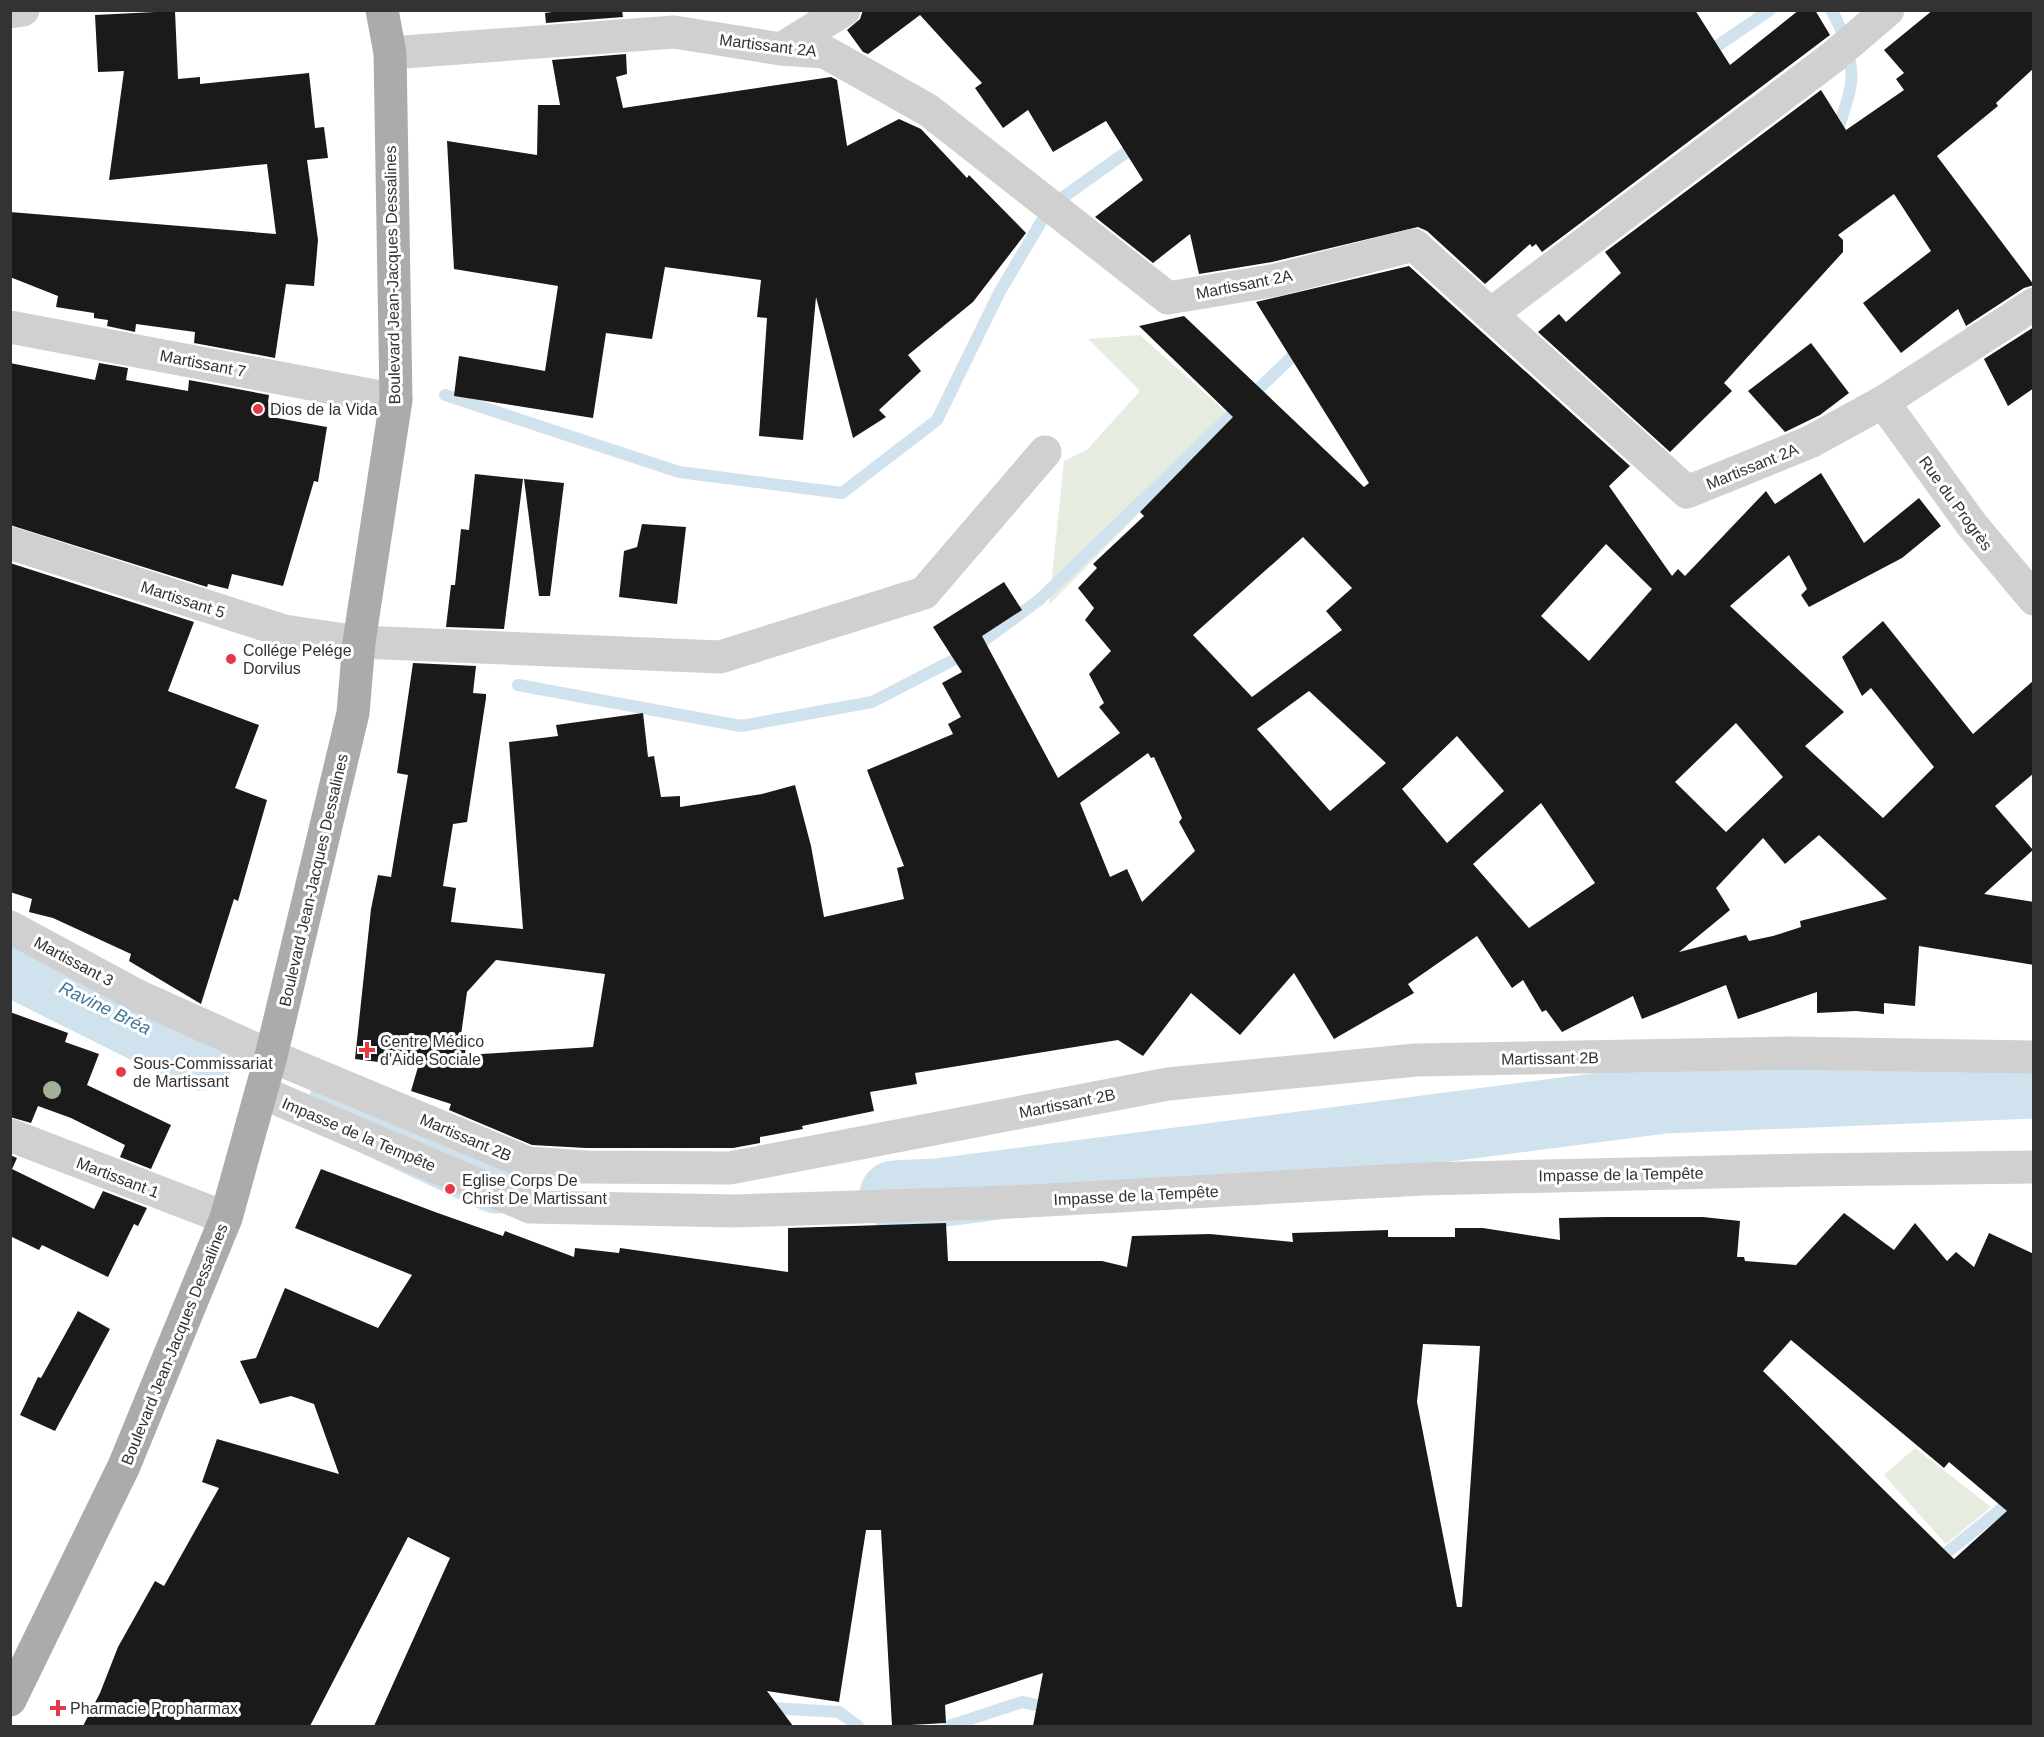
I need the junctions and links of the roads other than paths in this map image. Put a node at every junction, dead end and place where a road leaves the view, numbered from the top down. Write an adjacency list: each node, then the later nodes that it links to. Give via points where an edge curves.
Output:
1 (23, 10): 5 (street)
2 (382, 10): 7 (main road, Boulevard Jean-Jacques Dessalines)
3 (844, 10): 6 (street)
4 (1888, 10): 9 (street, via 1833,57)
5 (10, 12)
6 (780, 49): 7 (street, Martissant 2A, via 674,32); 9 (street, Martissant 2A, via 825,52 928,110 1168,298 1276,280 1414,245)
7 (390, 53): 11 (main road, Boulevard Jean-Jacques Dessalines)
8 (2034, 304): 12 (street, Martissant 2A)
9 (1491, 314): 12 (street, Martissant 2A, via 1687,492 1810,442)
10 (10, 327): 11 (street, Martissant 7)
11 (396, 400): 16 (main road, Boulevard Jean-Jacques Dessalines)
12 (1883, 402): 15 (street, Rue du Progrès)
13 (1046, 452): 16 (street, Martissant 5, via 924,592 720,657)
14 (10, 543): 16 (street, Martissant 5, via 284,631)
15 (2027, 579)
16 (359, 642): 19 (main road, Boulevard Jean-Jacques Dessalines, via 352,713)
17 (10, 927): 18 (street, Martissant 3)
18 (138, 996): 19 (street, Martissant 2B)
19 (271, 1056): 20 (street, Martissant 2B, via 528,1163 730,1168 1168,1084 1416,1060 1788,1053); 21 (main road, Boulevard Jean-Jacques Dessalines)
20 (2034, 1057)
21 (261, 1092): 23 (street, Impasse de la Tempête, via 530,1207 735,1211 1010,1202 1423,1179); 24 (main road, Boulevard Jean-Jacques Dessalines)
22 (10, 1135): 24 (street, Martissant 1)
23 (2034, 1167)
24 (226, 1218): 25 (main road, Boulevard Jean-Jacques Dessalines, via 124,1466)
25 (10, 1700)

